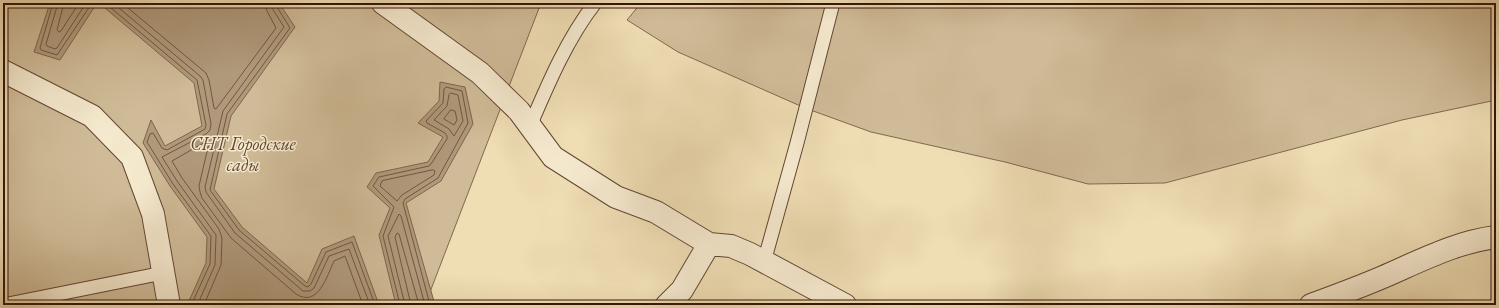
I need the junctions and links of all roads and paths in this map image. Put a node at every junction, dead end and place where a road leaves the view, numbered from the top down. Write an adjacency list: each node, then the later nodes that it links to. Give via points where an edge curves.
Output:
1 (383, 3): 5 (street, via 480,73 519,111)
2 (595, 3): 5 (lane, via 566,48)
3 (833, 3): 8 (lane)
4 (3, 71): 9 (street, via 92,116 132,157 153,214)
5 (530, 126): 7 (street, via 553,157 616,197 656,212)
6 (1496, 237): 14 (street, via 1445,250)
7 (709, 244): 8 (street, via 731,246); 12 (street, via 682,290)
8 (764, 262): 13 (street)
9 (163, 273): 10 (lane); 11 (street)
10 (3, 305)
11 (169, 305)
12 (667, 305)
13 (845, 305)
14 (1312, 305)

